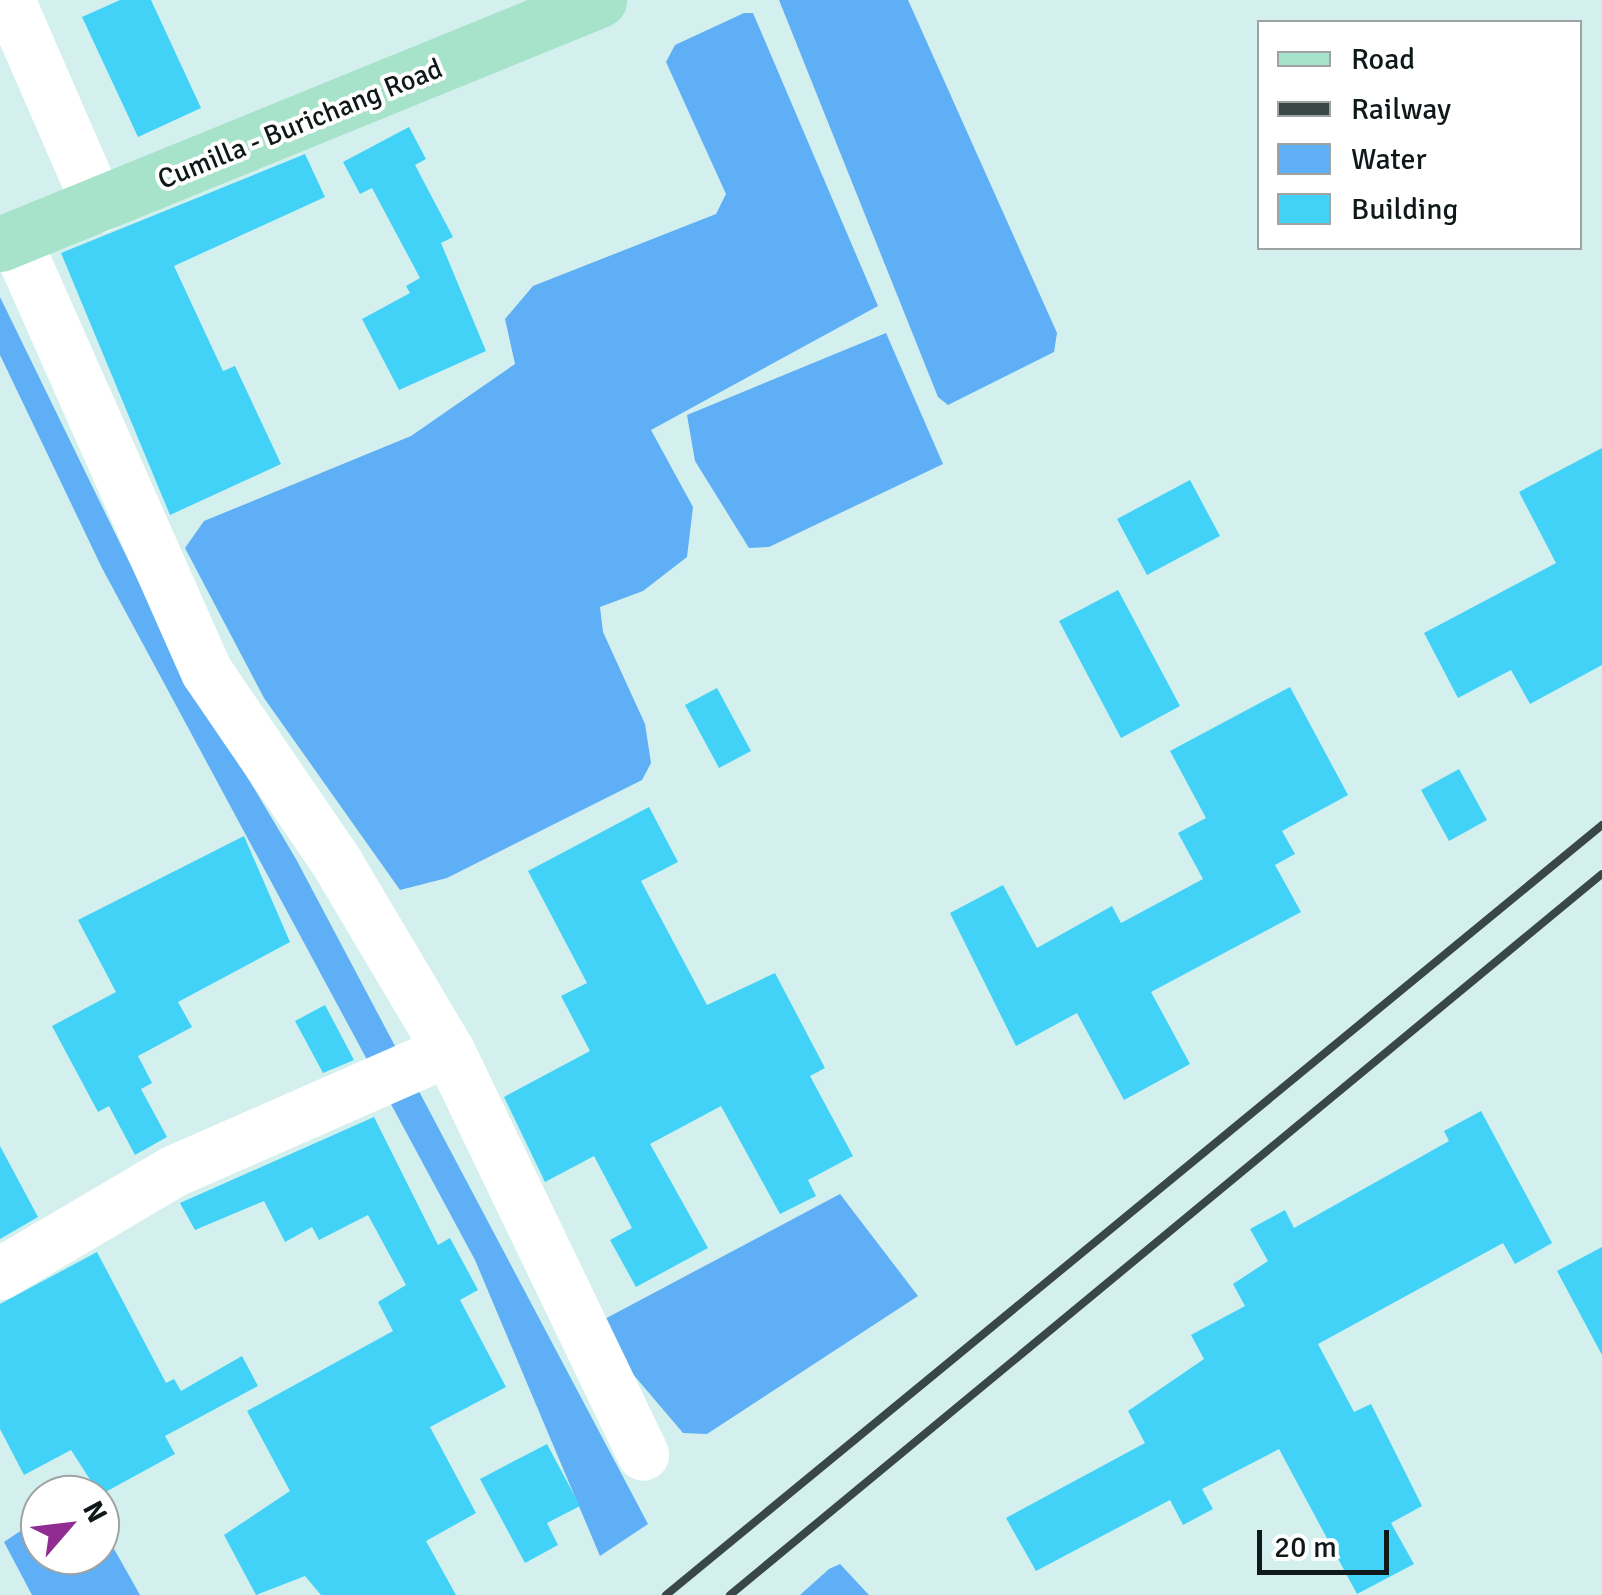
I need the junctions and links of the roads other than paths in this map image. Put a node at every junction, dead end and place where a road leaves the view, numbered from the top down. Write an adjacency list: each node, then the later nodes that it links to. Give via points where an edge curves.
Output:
1 (9, 0): 3 (street)
2 (599, 0): 3 (main road, Cumilla - Burichang Road)
3 (99, 207): 4 (main road, Cumilla - Burichang Road)
4 (8, 242): 5 (street, via 208,672 336,860)
5 (432, 1057): 6 (street, via 175,1171); 7 (street)
6 (0, 1274)
7 (643, 1456)

